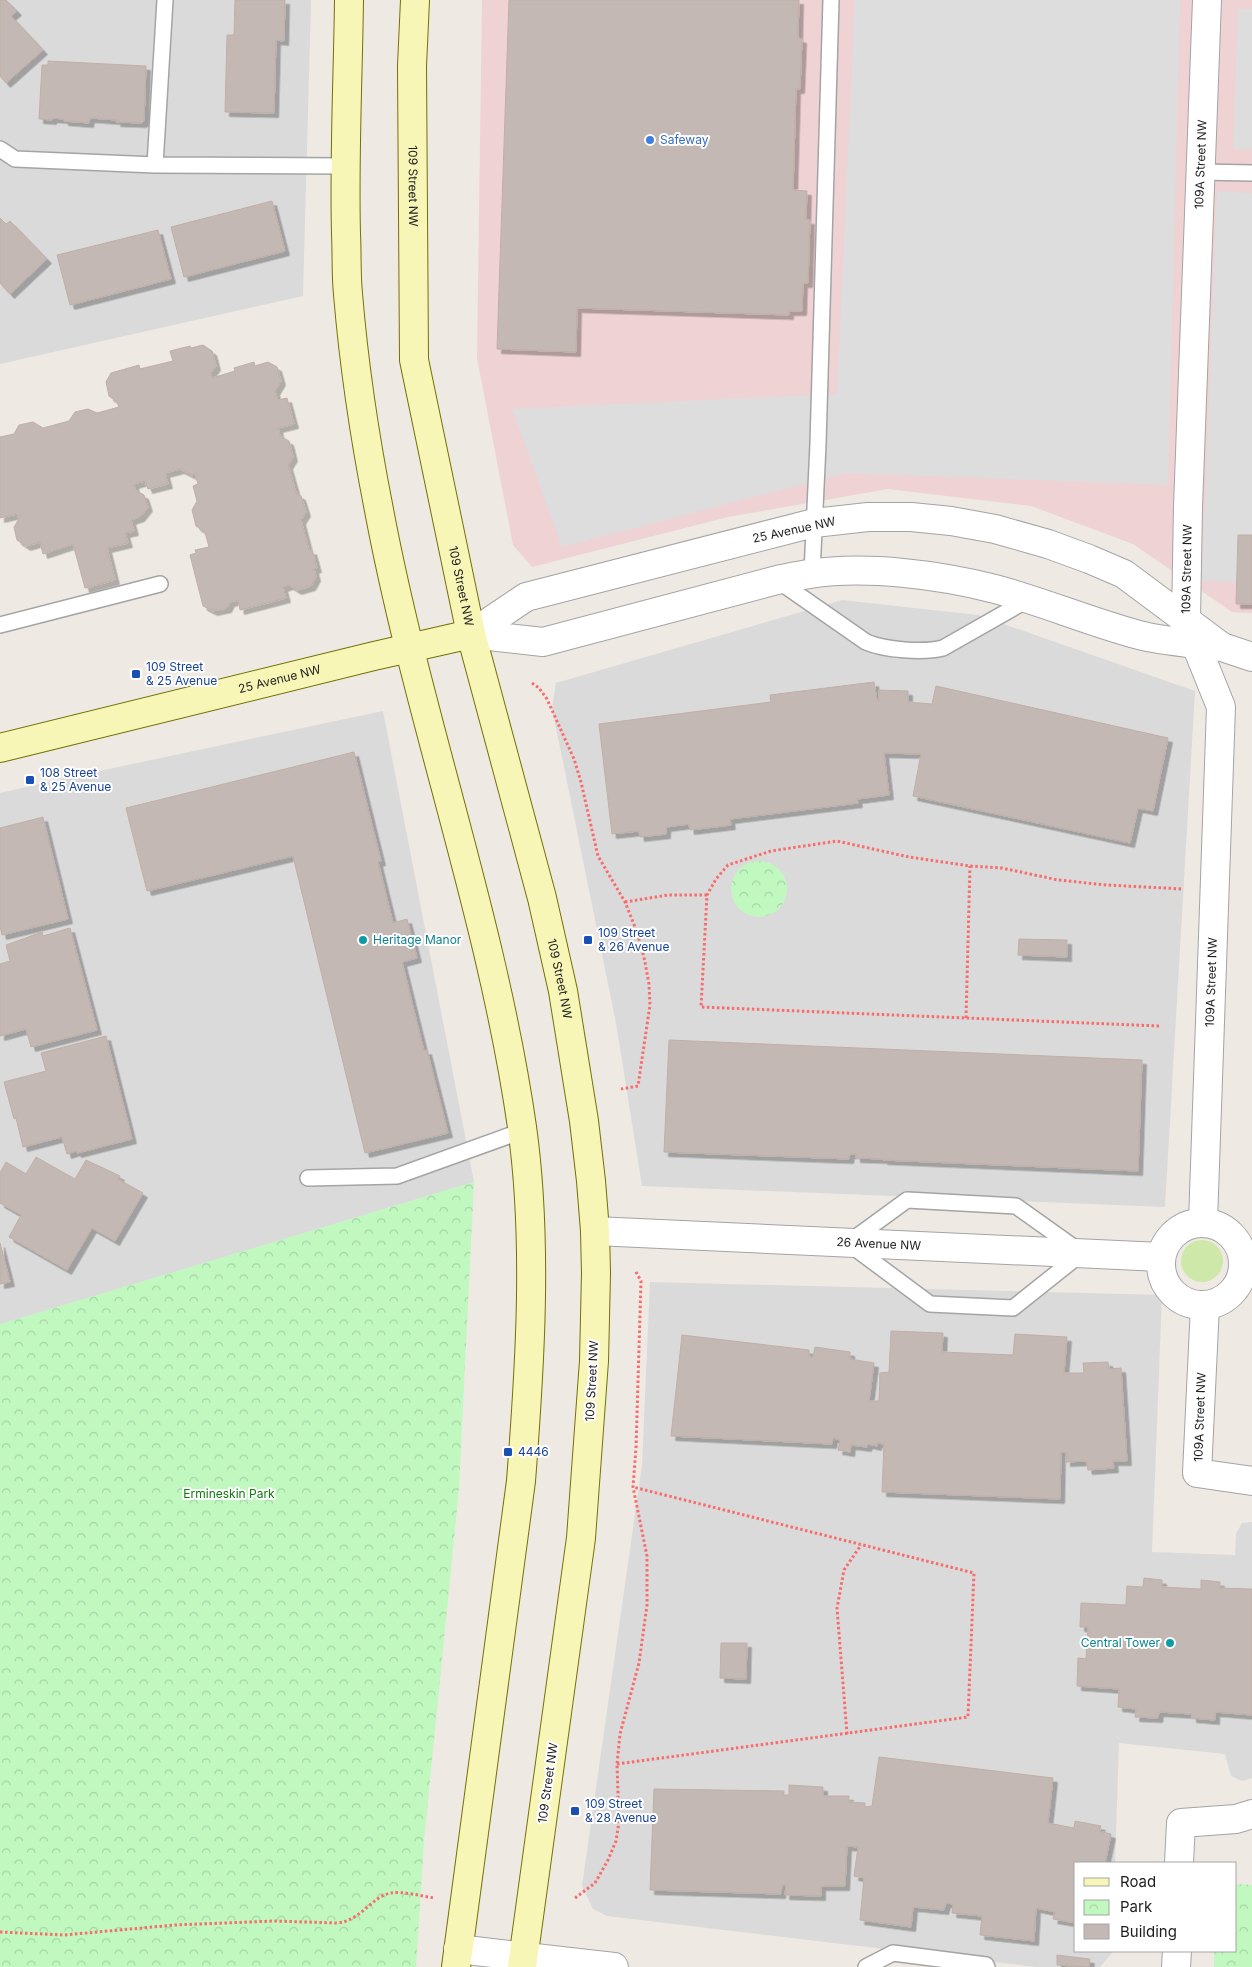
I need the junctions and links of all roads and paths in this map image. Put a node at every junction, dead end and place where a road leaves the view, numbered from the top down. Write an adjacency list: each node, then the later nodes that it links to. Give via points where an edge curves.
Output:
1 (165, 0): 7 (lane)
2 (349, 0): 8 (street)
3 (415, 0): 17 (street, 109 Street NW, via 412,66 414,360)
4 (831, 0): 11 (lane)
5 (1207, 0): 9 (street, 109A Street NW)
6 (0, 149): 7 (lane, via 16,159)
7 (156, 165): 8 (lane)
8 (346, 166): 19 (street, via 347,291 356,371 378,508)
9 (1200, 172): 10 (lane); 18 (street, 109A Street NW, via 1188,507)
10 (1252, 173)
11 (814, 524): 12 (lane); 17 (street, 25 Avenue NW, via 526,597); 18 (street, 25 Avenue NW, via 868,517 911,517 995,529 1056,547 1124,574)
12 (812, 573): 13 (street, 25 Avenue NW); 15 (street, 25 Avenue NW, via 862,571 931,577)
13 (777, 580): 15 (lane, via 878,647 943,648); 17 (street, 25 Avenue NW, via 543,642)
14 (160, 584): 16 (lane)
15 (1029, 599): 18 (street, 25 Avenue NW, via 1142,636)
16 (0, 625)
17 (471, 634): 19 (street, 25 Avenue NW); 33 (street, 109 Street NW, via 542,898 563,991 585,1130)
18 (1201, 637): 20 (street, 25 Avenue NW); 24 (street, 109A Street NW, via 1221,707)
19 (408, 648): 22 (street, 25 Avenue NW); 30 (street, via 491,969 512,1063)
20 (1252, 657)
21 (532, 683): 26 (path, via 547,699 574,759 598,856)
22 (0, 748)
23 (970, 866): 24 (path, via 1107,885); 25 (path, via 909,858 838,841 771,851 728,865); 27 (path)
24 (1214, 890): 32 (street, 109A Street NW)
25 (707, 895): 26 (path); 27 (path, via 702,1007)
26 (625, 902): 29 (path, via 644,957 650,1004 638,1086)
27 (966, 1018): 28 (path)
28 (1159, 1026)
29 (621, 1089)
30 (522, 1131): 31 (lane, via 397,1176); 51 (street, via 531,1253 522,1472)
31 (308, 1178)
32 (1202, 1222): 36 (street, via 1180,1228 1168,1241); 37 (street, via 1227,1230 1237,1240)
33 (595, 1231): 34 (street, 26 Avenue NW); 52 (street, 109 Street NW, via 594,1361 581,1538)
34 (848, 1243): 35 (street, 26 Avenue NW); 35 (lane, via 907,1200 1016,1206); 35 (lane, via 930,1304 1013,1308)
35 (1082, 1254): 36 (street, 26 Avenue NW)
36 (1161, 1257): 39 (street, via 1164,1282 1171,1292 1181,1300)
37 (1248, 1265): 39 (street, via 1228,1297)
38 (636, 1270): 41 (path, via 642,1281)
39 (1205, 1305): 40 (street, 109A Street NW, via 1197,1474)
40 (1252, 1481)
41 (633, 1487): 42 (path); 44 (path, via 647,1556 647,1605 639,1663 620,1734)
42 (861, 1544): 43 (path, via 844,1570 837,1608); 43 (path, via 974,1573 968,1717)
43 (847, 1734): 44 (path)
44 (617, 1764): 48 (path, via 619,1822 616,1841 595,1883)
45 (1252, 1814): 46 (street, via 1236,1820 1180,1823)
46 (1179, 1862)
47 (436, 1898): 49 (path, via 392,1892 353,1919 337,1924 274,1921 64,1935)
48 (575, 1898)
49 (0, 1932)
50 (1177, 1952): 56 (street)
51 (457, 1958): 52 (street)
52 (523, 1961): 53 (street)
53 (614, 1967)
54 (866, 1967): 55 (lane, via 892,1953)
55 (987, 1967)
56 (1176, 1967)

